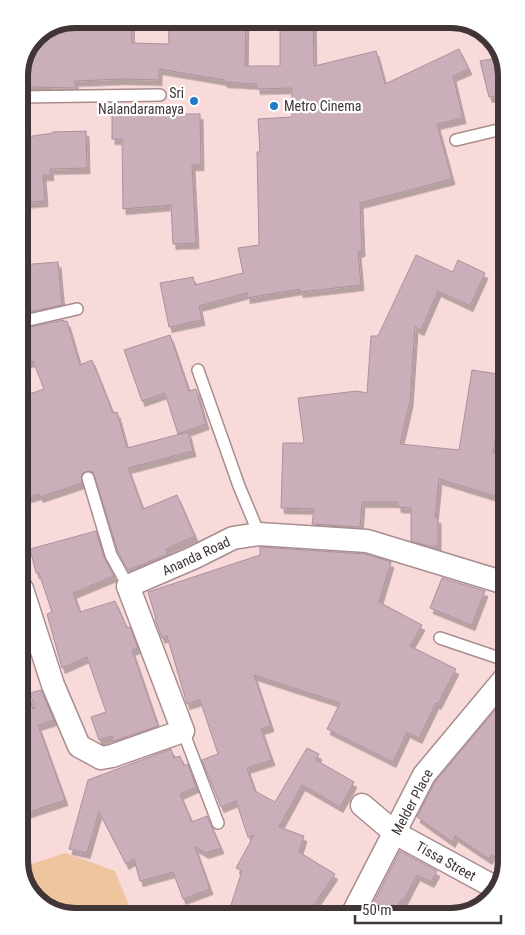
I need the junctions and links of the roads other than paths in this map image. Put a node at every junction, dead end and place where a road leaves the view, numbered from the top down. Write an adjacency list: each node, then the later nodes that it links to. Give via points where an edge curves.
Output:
1 (160, 95): 2 (lane)
2 (28, 98)
3 (498, 130): 4 (lane)
4 (456, 140)
5 (77, 309): 6 (lane)
6 (28, 320)
7 (198, 370): 9 (lane)
8 (88, 478): 11 (lane, via 110,556)
9 (259, 534): 10 (street, Ananda Road, via 367,541); 11 (street, Ananda Road, via 233,538)
10 (498, 581)
11 (128, 586): 16 (street)
12 (28, 608): 16 (street, via 53,685 79,746 101,758)
13 (440, 638): 14 (lane)
14 (498, 658)
15 (498, 686): 19 (street, Melder Place, via 424,775)
16 (183, 731): 18 (lane)
17 (362, 805): 19 (street, Tissa Street)
18 (218, 823)
19 (395, 833): 20 (street, Tissa Street); 21 (street, Melder Place)
20 (491, 885)
21 (357, 908)

